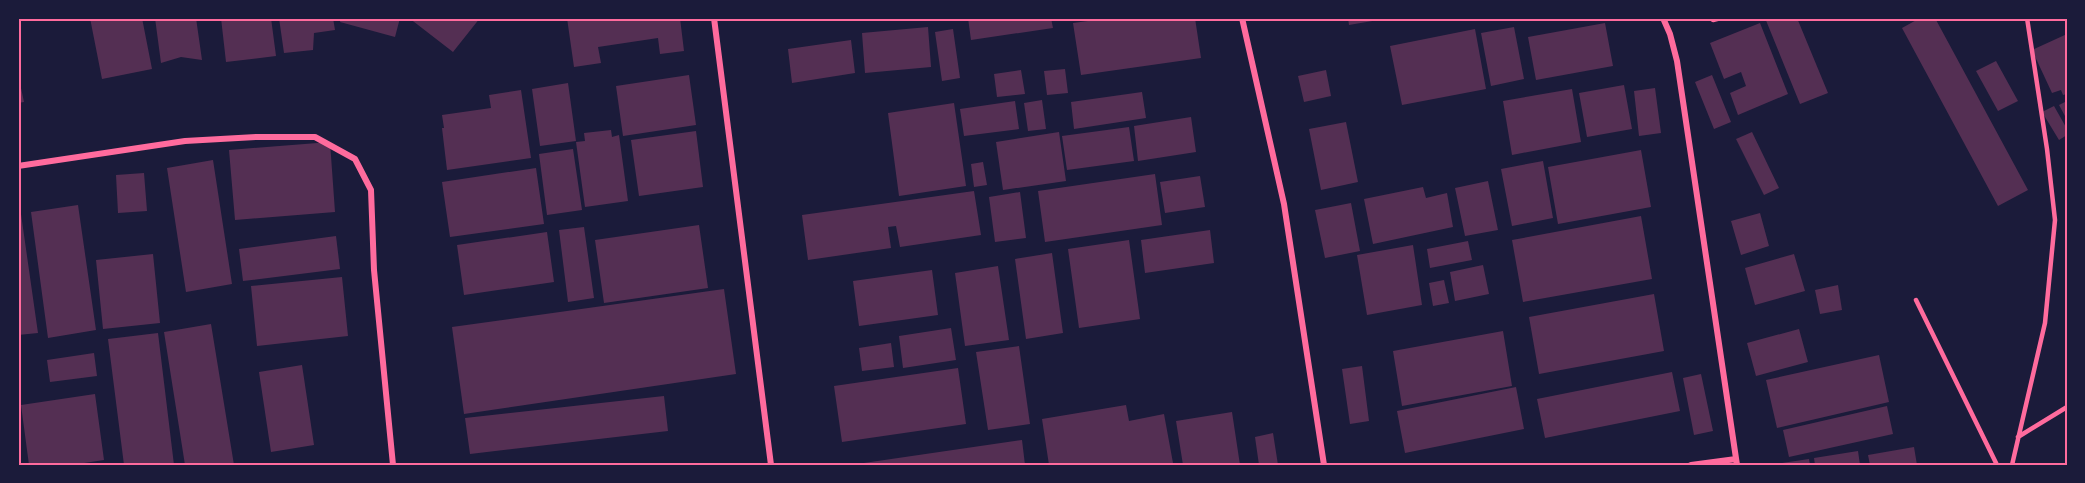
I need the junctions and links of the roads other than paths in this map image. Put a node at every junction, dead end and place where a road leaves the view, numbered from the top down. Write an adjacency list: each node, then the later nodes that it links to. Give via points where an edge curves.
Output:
1 (714, 18): 13 (street)
2 (1242, 18): 14 (street, via 1284,204)
3 (1663, 18): 11 (street, via 1677,61)
4 (1710, 18): 5 (lane)
5 (1721, 18)
6 (2027, 18): 10 (lane, via 2055,220 2045,323)
7 (18, 166): 12 (street, via 185,141 256,138 315,137 355,159 371,190 374,270)
8 (1916, 300): 16 (lane)
9 (2067, 407): 10 (lane)
10 (2018, 437): 17 (lane)
11 (1736, 462): 15 (street)
12 (393, 465)
13 (771, 465)
14 (1324, 465)
15 (1692, 465)
16 (1998, 465)
17 (2012, 465)

